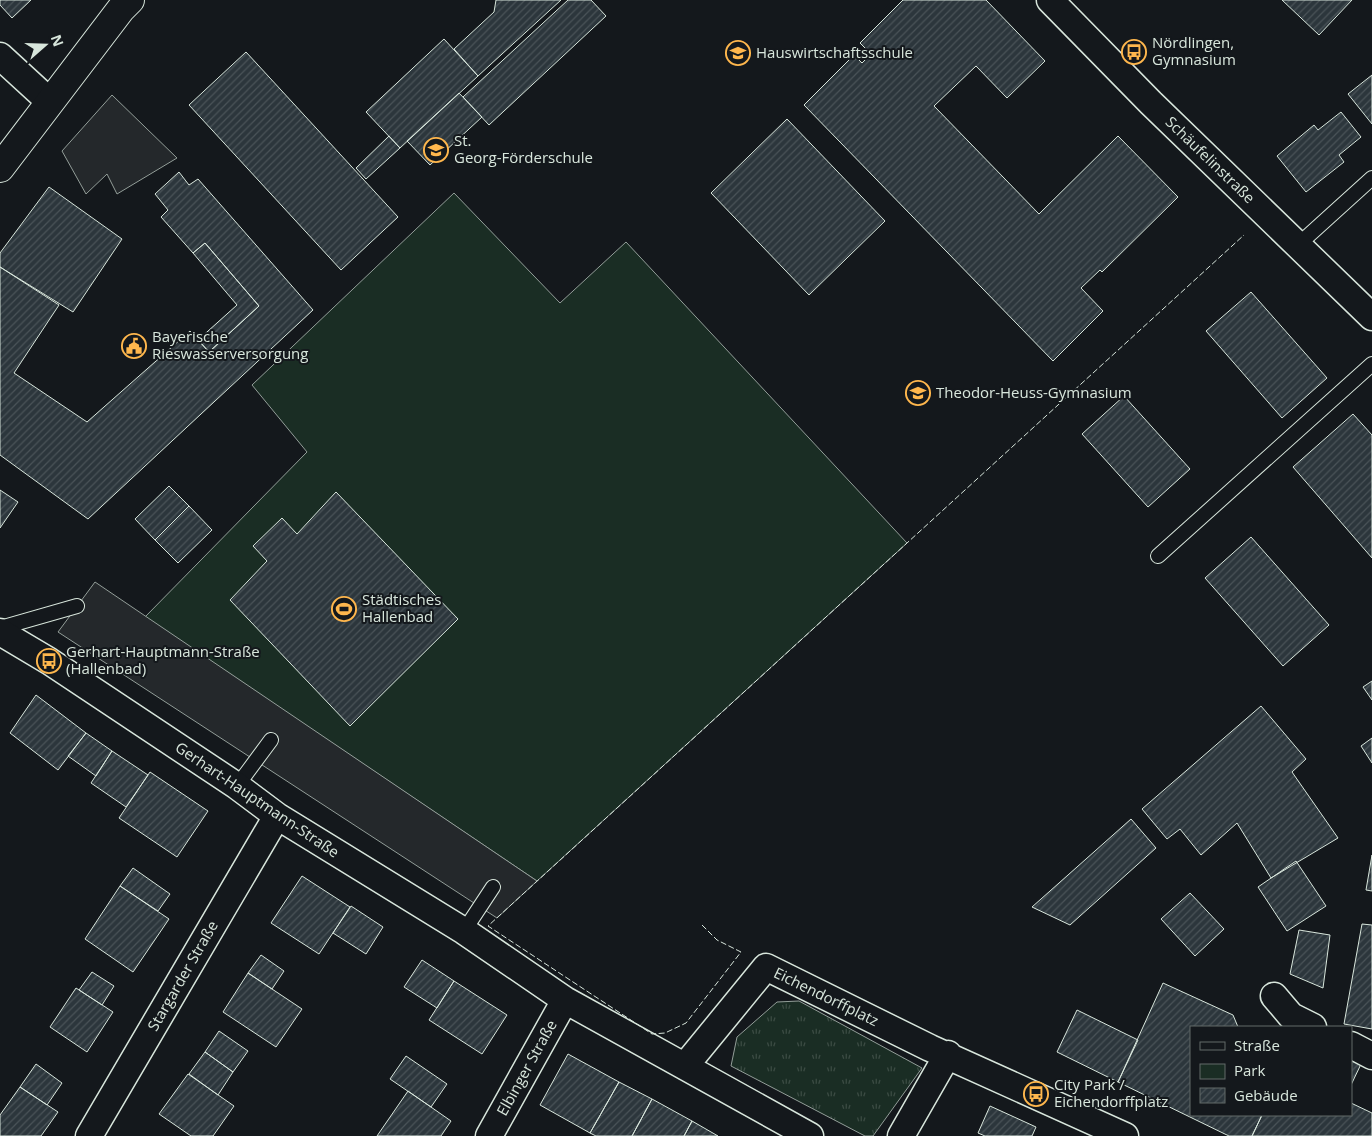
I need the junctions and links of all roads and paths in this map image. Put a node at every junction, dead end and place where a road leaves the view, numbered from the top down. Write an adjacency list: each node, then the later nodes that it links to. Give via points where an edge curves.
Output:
1 (130, 0): 4 (main road)
2 (1050, 0): 7 (street, Schäufelinstraße)
3 (0, 56): 4 (street)
4 (49, 101): 5 (main road)
5 (0, 168)
6 (1372, 178): 7 (lane)
7 (1298, 246): 8 (street, Schäufelinstraße)
8 (1372, 317)
9 (1372, 364): 10 (lane)
10 (1158, 556)
11 (77, 606): 12 (lane)
12 (0, 630): 14 (street, Gerhart-Hauptmann-Straße)
13 (271, 740): 14 (lane)
14 (237, 786): 15 (street, Gerhart-Hauptmann-Straße)
15 (277, 816): 17 (street, Gerhart-Hauptmann-Straße); 25 (street, Stargarder Straße)
16 (493, 887): 17 (lane)
17 (464, 931): 19 (street, Gerhart-Hauptmann-Straße)
18 (1274, 996): 20 (street, via 1291,1016)
19 (566, 1000): 24 (street); 26 (street, Elbinger Straße)
20 (1311, 1026)
21 (1352, 1046): 22 (street)
22 (1372, 1056)
23 (959, 1060): 24 (street, Eichendorffplatz, via 766,967); 28 (street); 29 (street)
24 (685, 1066): 27 (street)
25 (89, 1136)
26 (489, 1136)
27 (810, 1136)
28 (901, 1136)
29 (1125, 1136)

